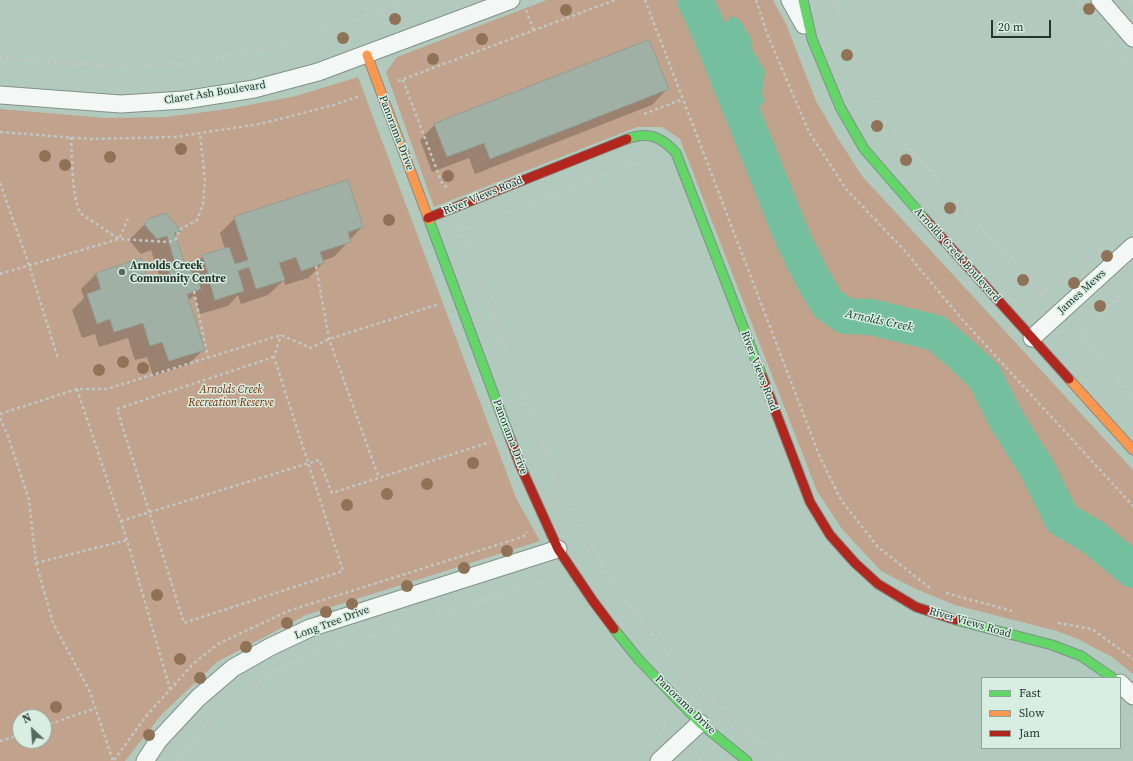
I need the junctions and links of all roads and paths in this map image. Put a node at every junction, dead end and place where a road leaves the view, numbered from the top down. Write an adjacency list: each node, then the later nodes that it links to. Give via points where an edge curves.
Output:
1 (408, 0): 16 (path, via 307,37 247,53 179,64 122,67)
2 (645, 0): 21 (path)
3 (756, 0): 61 (path, via 768,36 809,132 846,189 904,250 960,317)
4 (790, 0): 14 (street, Arnolds Creek Boulevard)
5 (803, 0): 14 (street, Arnolds Creek Boulevard)
6 (833, 0): 41 (path, via 860,71 885,122 986,234 1039,287)
7 (1076, 0): 17 (path, via 1098,33)
8 (1100, 0): 13 (street)
9 (1131, 0): 11 (path)
10 (518, 3): 12 (path); 15 (street, Claret Ash Boulevard)
11 (1133, 3)
12 (534, 31)
13 (1133, 38)
14 (812, 39): 48 (street, Arnolds Creek Boulevard, via 840,107 864,149)
15 (367, 55): 19 (street, Claret Ash Boulevard, via 318,72 254,89 184,100 121,104); 28 (street, Panorama Drive)
16 (0, 58)
17 (1133, 70)
18 (403, 80): 27 (path, via 441,181 444,186)
19 (0, 95)
20 (361, 95): 22 (path)
21 (683, 99): 23 (path); 69 (path, via 819,455 841,500 878,547 930,588)
22 (364, 103)
23 (639, 116)
24 (200, 134): 34 (path, via 205,179 203,205 197,220 179,230 176,239 168,242)
25 (71, 137): 34 (path, via 73,182 80,212)
26 (0, 183): 36 (path)
27 (450, 188)
28 (428, 218): 42 (street, Panorama Drive); 74 (street, River Views Road, via 636,136 652,136 666,142 676,153 810,502 830,534 855,563 878,584 916,607 1052,645 1081,656)
29 (128, 219): 34 (path)
30 (1133, 220): 32 (path)
31 (461, 230): 94 (path, via 558,484 616,587 685,674 738,724)
32 (1121, 230)
33 (1114, 236): 41 (path)
34 (119, 239): 36 (path)
35 (1133, 246): 45 (street, James Mews)
36 (28, 265): 38 (path); 52 (path)
37 (316, 266): 49 (path)
38 (0, 274)
39 (1133, 284): 46 (path, via 1086,327)
40 (194, 291): 51 (path)
41 (1040, 294): 45 (path, via 1051,308)
42 (458, 297): 43 (path); 57 (street, Panorama Drive)
43 (440, 304): 44 (path); 49 (path)
44 (442, 310)
45 (1060, 312): 46 (path, via 1078,332); 48 (street, James Mews)
46 (1083, 333): 54 (path, via 1082,338)
47 (281, 335): 49 (path, via 311,348); 50 (path); 51 (path)
48 (1032, 338): 58 (street, Arnolds Creek Boulevard)
49 (329, 339): 60 (path)
50 (274, 357): 59 (path); 62 (path, via 117,408)
51 (208, 358): 53 (path, via 107,389)
52 (58, 359)
53 (77, 389): 55 (path); 63 (path)
54 (1133, 398)
55 (0, 414)
56 (0, 418): 67 (path, via 28,500)
57 (509, 436): 60 (path); 66 (street, Panorama Drive)
58 (1133, 450)
59 (308, 463): 60 (path, via 319,460 332,493); 62 (path); 62 (path, via 343,571 184,623)
60 (379, 478)
61 (1133, 506)
62 (148, 512): 63 (path)
63 (121, 521): 65 (path)
64 (528, 528): 76 (path, via 526,535 516,539 288,611 218,644 194,663)
65 (127, 540): 67 (path); 76 (path)
66 (558, 549): 82 (street, Panorama Drive, via 639,660); 89 (street, Long Tree Drive, via 310,628 270,647 233,668 198,698 158,741)
67 (36, 563): 78 (path, via 53,623)
68 (558, 583): 90 (path, via 554,580 543,582 353,641 285,666 212,718)
69 (937, 590)
70 (944, 592): 71 (path)
71 (1014, 612)
72 (1056, 623): 73 (path, via 1092,630)
73 (1133, 659)
74 (1112, 677)
75 (1121, 684): 77 (street)
76 (170, 689): 88 (path, via 147,714)
77 (1133, 696)
78 (96, 708): 81 (path); 88 (path)
79 (1124, 712): 83 (path)
80 (665, 717): 84 (path)
81 (52, 723)
82 (700, 723): 91 (street); 93 (street, Panorama Drive)
83 (1133, 724)
84 (661, 735)
85 (12, 737): 86 (path)
86 (0, 741)
87 (705, 756): 92 (path)
88 (114, 760)
89 (145, 761)
90 (177, 761)
91 (659, 761)
92 (699, 761)
93 (747, 761)
94 (785, 761)

